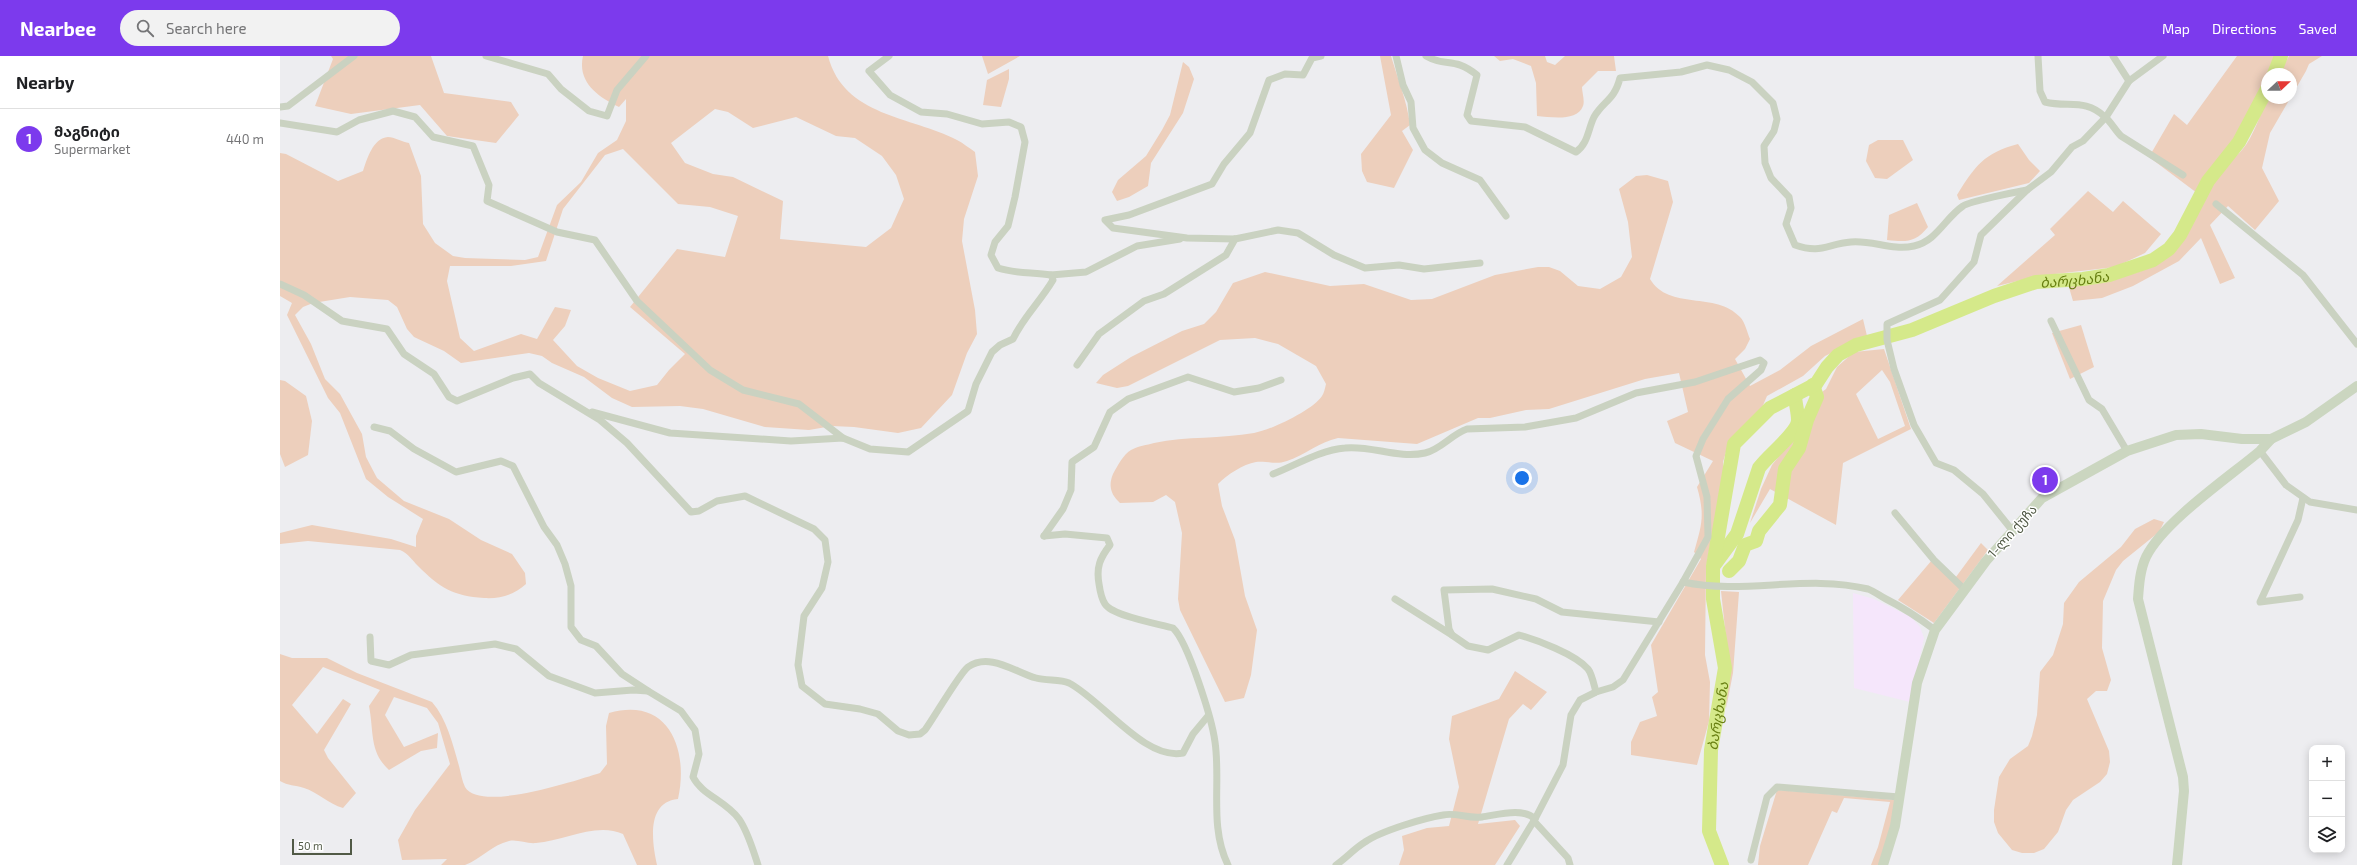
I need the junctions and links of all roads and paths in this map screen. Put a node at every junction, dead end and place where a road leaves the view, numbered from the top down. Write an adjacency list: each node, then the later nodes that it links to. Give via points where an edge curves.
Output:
1 (354, 56): 12 (street, via 288,106)
2 (486, 56): 3 (street, via 548,74 561,89 589,111 607,116 617,90)
3 (646, 56)
4 (889, 56): 22 (street, via 869,71 890,95 921,112 947,114 982,124 1009,122 1021,127 1025,142 1015,197 1008,226 995,242 991,255 998,268 1014,273 1034,272)
5 (1321, 56): 19 (street, via 1312,58 1303,75 1285,74 1269,80 1250,133 1224,164 1212,184 1129,215 1105,220 1113,228)
6 (1396, 56): 18 (street, via 1403,85 1411,102 1412,128 1424,150 1442,163 1480,180)
7 (1426, 56): 16 (street, via 1431,59 1458,58 1467,62 1476,74 1467,115 1471,121 1524,127 1576,152 1583,148 1595,116 1616,92 1620,78 1680,72 1707,65 1729,70 1752,82 1773,103 1777,119 1774,131 1764,146 1765,163 1771,178 1790,197 1791,208 1786,224 1795,245 1813,250 1850,242 1869,242 1896,248 1916,246 1934,236 1963,205)
8 (2038, 56): 13 (street, via 2040,91 2045,102 2055,105 2087,105)
9 (2113, 56): 11 (street)
10 (2163, 56): 11 (street)
11 (2129, 81): 13 (street)
12 (280, 106)
13 (2106, 117): 15 (street, via 2121,136); 16 (street)
14 (280, 123): 31 (street, via 337,132 359,120 394,111 415,117 433,137 473,146 489,185 487,201 557,232 595,240 637,301 710,370 743,390 799,404)
15 (2183, 175)
16 (2028, 190): 39 (street, via 1981,235 1974,262 1940,300 1887,324 1887,340 1914,425 1936,463 1954,470 1983,494)
17 (2216, 204): 25 (street, via 2303,275)
18 (1506, 216)
19 (1187, 238): 20 (street); 22 (street, via 1137,246 1086,272)
20 (1236, 239): 21 (street, via 1278,230 1298,233 1334,255 1365,268 1399,265 1424,269); 26 (street, via 1226,256 1164,294 1144,301 1099,334)
21 (1480, 263)
22 (1051, 275): 31 (street, via 1053,280 1043,297 1023,320 1013,339 992,352 976,384 968,411 908,452 870,449)
23 (280, 284): 29 (street, via 304,295 342,321 387,329 404,354 434,374 449,397 457,401 513,378 530,374 539,383)
24 (2051, 321): 33 (street, via 2089,400 2102,409)
25 (2357, 344)
26 (1077, 365)
27 (1281, 380): 50 (street, via 1259,388 1234,392 1188,378 1128,399 1110,412 1094,447 1072,462 1071,490 1063,509 1044,536 1065,534 1107,538 1110,545 1101,555 1096,571 1105,606 1173,628 1179,634 1195,671)
28 (2357, 386): 32 (street, 1-ლი ქუჩა, via 2306,422)
29 (583, 409): 31 (street, via 670,433 791,441); 50 (street, via 626,443 691,512 717,502 745,496 814,529 825,540 828,562 822,588 804,616 798,665 802,686 825,704 878,714 898,731 908,735 920,734 967,668 979,661 994,662 1037,678 1068,683 1095,701 1136,739 1173,755 1183,753)
30 (374, 427): 48 (street, via 390,431 456,472 501,461 513,466 565,564 571,586 571,628 581,640 596,646 622,674)
31 (843, 438)
32 (2271, 439): 33 (street, 1-ლი ქუჩა, via 2242,439 2201,434 2176,435); 34 (street)
33 (2127, 451): 39 (street, 1-ლი ქუჩა, via 2042,498)
34 (2260, 451): 36 (street, via 2286,485); 60 (street, via 2158,538 2146,557 2139,581 2138,599 2183,777)
35 (1273, 474): 40 (street, via 1305,460 1345,448 1414,455 1427,453 1460,431 1526,427 1576,418 1636,393 1695,382 1760,360 1764,363 1761,370 1728,399 1703,439 1696,456 1707,497 1708,537)
36 (2303, 498): 37 (street, via 2310,502); 42 (street, via 2298,520 2260,602)
37 (2357, 510)
38 (1895, 513): 41 (street, via 1934,560)
39 (2012, 530): 41 (street, 1-ლი ქუჩა)
40 (1683, 582): 44 (street); 45 (street, via 1726,587 1823,584 1869,589 1906,608)
41 (1964, 590): 45 (street, 1-ლი ქუჩა)
42 (2300, 597)
43 (1394, 599): 46 (street)
44 (1659, 622): 46 (street, via 1562,612 1536,599 1492,589 1444,590); 49 (street, via 1623,680 1613,687)
45 (1935, 630): 51 (street, 1-ლი ქუჩა, via 1917,683)
46 (1452, 635): 49 (street, via 1468,646 1488,650 1519,635 1533,639 1575,659 1588,669)
47 (370, 637): 48 (street, via 371,661 389,665 411,656 495,644 516,649 549,676 595,693)
48 (648, 691): 54 (street, via 681,711 695,730 699,754 693,777 698,786 719,800 738,818)
49 (1596, 692): 52 (street, via 1580,700 1571,715 1563,765)
50 (1208, 716): 55 (street, via 1215,741 1218,835)
51 (1900, 797): 53 (street, via 1777,786 1767,797); 59 (street, 1-ლი ქუჩა, via 1895,826)
52 (1535, 820): 56 (street, via 1532,816 1512,813 1467,818 1456,814 1443,814 1378,835 1364,842); 57 (street); 58 (street, via 1568,858)
53 (1751, 860)
54 (758, 865)
55 (1228, 865)
56 (1336, 865)
57 (1507, 865)
58 (1570, 865)
59 (1883, 865)
60 (2177, 865)

